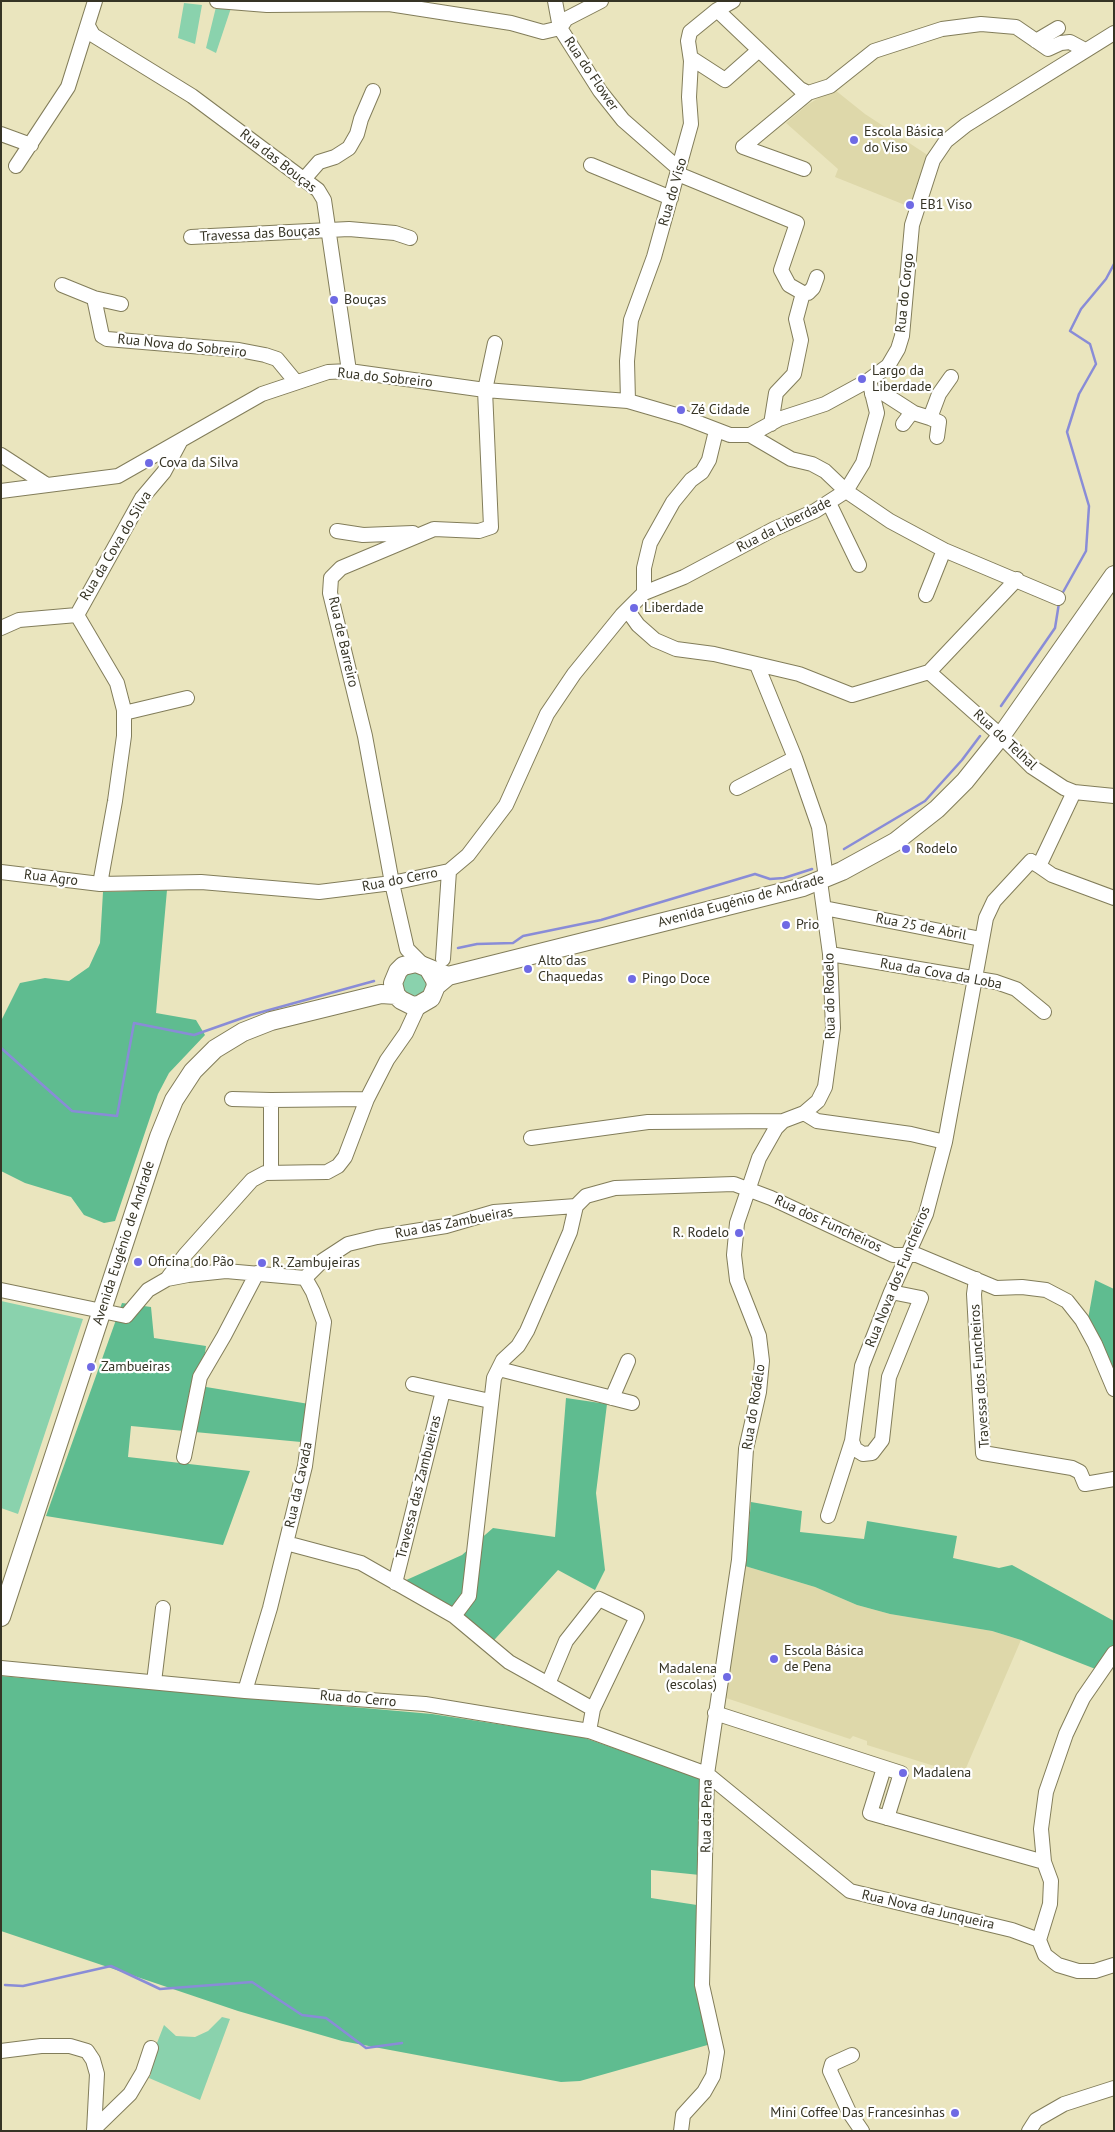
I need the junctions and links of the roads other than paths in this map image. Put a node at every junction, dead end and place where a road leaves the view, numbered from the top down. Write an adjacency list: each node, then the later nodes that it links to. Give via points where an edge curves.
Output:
1 (95, 1): 8 (street)
2 (217, 1): 6 (street, Rua do Flower, via 267,5)
3 (555, 1): 9 (street)
4 (601, 1): 9 (street, via 566,19)
5 (733, 1): 7 (street, Rua do Viso)
6 (422, 5): 9 (street, Rua do Flower, via 543,32)
7 (717, 10): 13 (street); 15 (street, Rua do Viso, via 690,32)
8 (88, 26): 19 (street, via 79,45 68,88); 24 (street, Rua das Bouças, via 93,35 192,96)
9 (560, 28): 23 (street, Rua do Flower, via 600,91 623,120)
10 (1058, 28): 12 (street)
11 (1114, 33): 14 (street, Rua do Corgo)
12 (1036, 41): 14 (street, via 1048,49 1070,42); 17 (street, via 1016,27 981,24 942,29 874,51 830,86)
13 (759, 50): 15 (street, via 725,80); 17 (street)
14 (1085, 50): 38 (street, Rua do Corgo, via 966,124 946,141 933,160 912,225 902,336 898,350)
15 (691, 58): 23 (street, Rua do Viso, via 690,124)
16 (373, 91): 24 (street, via 349,148 319,162)
17 (808, 93): 22 (street, via 743,147)
18 (1, 134): 19 (street)
19 (31, 145): 21 (street)
20 (590, 165): 25 (street)
21 (16, 166)
22 (804, 169)
23 (679, 172): 25 (street, Rua do Viso); 31 (street, Rua do Flower, via 797,223 781,270 789,285)
24 (305, 178): 26 (street, Rua das Bouças, via 324,200)
25 (671, 198): 40 (street, Rua do Viso, via 631,320)
26 (328, 230): 27 (street, Travessa das Bouças); 28 (street, Travessa das Bouças, via 395,233); 35 (street, Rua das Bouças)
27 (191, 238)
28 (410, 238)
29 (817, 277): 31 (street, via 813,288)
30 (62, 285): 32 (street)
31 (803, 293): 43 (street, via 796,319 800,340 794,374 776,392)
32 (94, 298): 33 (street); 37 (street, Rua Nova do Sobreiro, via 102,336 107,339 264,355 277,359)
33 (120, 304)
34 (495, 343): 39 (street)
35 (349, 371): 37 (street, Rua do Sobreiro, via 328,372); 39 (street, Rua do Sobreiro)
36 (952, 377): 42 (street, via 939,394)
37 (296, 382): 48 (street, Rua do Sobreiro, via 262,394)
38 (871, 387): 41 (street); 43 (street, Rua do Corgo); 53 (street, Rua da Liberdade, via 877,413 863,463)
39 (485, 390): 40 (street, Rua do Sobreiro); 56 (street, Rua de Barreiro, via 491,527 479,530 434,529)
40 (628, 401): 45 (street, Rua do Corgo, via 683,417)
41 (912, 412): 42 (street); 44 (street)
42 (930, 418): 47 (street, via 938,422)
43 (771, 424): 46 (street, Rua do Corgo)
44 (902, 424)
45 (716, 431): 46 (street, Rua do Corgo, via 730,436); 61 (street, via 709,460 702,472 673,502 650,543 644,568)
46 (750, 434): 53 (street, via 790,459 826,471)
47 (937, 437)
48 (180, 442): 51 (street, Rua do Sobreiro, via 118,476); 65 (street, Rua da Cova do Silva, via 164,472 142,498)
49 (1, 455): 50 (street)
50 (19, 467): 51 (street); 52 (street)
51 (47, 486): 52 (street, Rua do Sobreiro)
52 (7, 490)
53 (846, 491): 54 (street, Rua da Liberdade); 57 (street, via 890,521)
54 (829, 503): 58 (street); 61 (street, Rua da Liberdade)
55 (337, 531): 56 (street, via 363,535)
56 (422, 534): 80 (street, Rua de Barreiro, via 341,568 331,578 330,593 365,736)
57 (944, 550): 60 (street); 62 (street)
58 (859, 565)
59 (1114, 576): 71 (main road, Avenida Eugénio de Andrade)
60 (1016, 579): 63 (street); 68 (street)
61 (644, 594): 64 (street, Rua do Cerro)
62 (926, 595)
63 (1058, 598)
64 (628, 610): 67 (street, via 638,625 655,640 676,649); 77 (street, Rua do Cerro, via 574,674 547,714 506,805 468,855)
65 (77, 615): 66 (street, via 18,620); 70 (street, Rua da Cova do Silva, via 117,683)
66 (1, 628)
67 (757, 665): 68 (street, via 799,674 852,695); 72 (street, Rua do Rodelo)
68 (929, 672): 71 (street, Rua do Telhal)
69 (187, 698): 70 (street)
70 (124, 713): 81 (street, Rua da Cova do Silva, via 115,801)
71 (1001, 736): 74 (street, Rua do Telhal, via 1032,767); 79 (main road, Avenida Eugénio de Andrade, via 965,781 937,809 895,842)
72 (795, 758): 73 (street); 79 (street, Rua do Rodelo, via 819,828)
73 (737, 788)
74 (1074, 792): 75 (street); 76 (street)
75 (1114, 796)
76 (1039, 866): 82 (street, via 1052,875); 84 (street, via 1031,861 994,901)
77 (449, 871): 80 (street, Rua do Cerro); 87 (street)
78 (1, 872): 81 (street, Rua Agro)
79 (823, 880): 83 (street, Rua do Rodelo); 89 (main road, Avenida Eugénio de Andrade)
80 (392, 883): 81 (street, Rua do Cerro, via 319,892 201,882); 85 (street, Rua de Barreiro)
81 (100, 884)
82 (1114, 898)
83 (824, 908): 84 (street, Rua 25 de Abril); 86 (street, Rua do Rodelo)
84 (981, 939): 88 (street, Rua 25 de Abril)
85 (407, 949): 87 (street); 90 (street)
86 (830, 954): 88 (street, Rua da Cova da Loba); 95 (street, Rua do Rodelo, via 833,1028 829,1066 818,1101)
87 (431, 964): 89 (main road, via 433,973); 90 (main road, Avenida Eugénio de Andrade, via 410,964)
88 (974, 977): 91 (street, Rua da Cova da Loba, via 1016,989); 98 (street, Rua Nova dos Funcheiros)
89 (442, 981): 90 (main road, via 431,998)
90 (399, 992): 93 (street, via 411,1022); 109 (main road, Avenida Eugénio de Andrade, via 270,1021 215,1049 193,1071 174,1100 159,1136)
91 (1044, 1012)
92 (232, 1099): 94 (street)
93 (368, 1099): 94 (street); 99 (street, via 345,1157 338,1166 327,1172)
94 (272, 1100): 99 (street)
95 (804, 1113): 96 (street, Rua do Rodelo); 98 (street, via 817,1121)
96 (783, 1121): 97 (street, via 648,1122); 100 (street, Rua do Rodelo, via 759,1158)
97 (531, 1138)
98 (945, 1142): 102 (street, Rua Nova dos Funcheiros, via 926,1214)
99 (271, 1172): 105 (street, via 265,1172 247,1184)
100 (749, 1189): 101 (street, Rua das Zambueiras, via 734,1184 615,1188 586,1196); 102 (street, Rua dos Funcheiros, via 876,1248 893,1255); 121 (street, Rua do Rodelo, via 737,1223 734,1255 737,1280 759,1336 762,1361 759,1392 746,1449)
101 (576, 1206): 104 (street, Rua das Zambueiras, via 494,1212 446,1226 348,1244 322,1260); 111 (street, via 570,1232 527,1331)
102 (908, 1255): 106 (street, Rua dos Funcheiros, via 917,1255); 108 (street, Rua Nova dos Funcheiros)
103 (257, 1273): 104 (street); 105 (street, via 226,1271); 119 (street, via 200,1377)
104 (305, 1278): 123 (street, Rua da Cavada, via 324,1322 305,1466)
105 (167, 1279): 109 (street, via 148,1290 126,1316)
106 (976, 1279): 113 (street, Rua dos Funcheiros, via 996,1288 1046,1290 1067,1301 1095,1344); 120 (street, Travessa dos Funcheiros, via 974,1294 983,1453 1072,1468 1084,1477 1085,1484)
107 (1, 1290): 109 (street)
108 (891, 1292): 118 (street, Rua Nova dos Funcheiros, via 862,1366); 118 (street, via 921,1298 889,1377 882,1440 872,1453 863,1454 855,1449)
109 (101, 1312): 127 (main road, Avenida Eugénio de Andrade)
110 (628, 1361): 115 (street)
111 (498, 1369): 115 (street); 116 (street)
112 (413, 1384): 114 (street)
113 (1114, 1389)
114 (443, 1391): 116 (street); 124 (street, Travessa das Zambueiras)
115 (612, 1398): 117 (street)
116 (490, 1401): 126 (street, via 469,1596)
117 (632, 1403)
118 (852, 1441): 122 (street, Rua Nova dos Funcheiros)
119 (184, 1457)
120 (1114, 1479)
121 (745, 1492): 134 (street, Rua da Pena, via 739,1560)
122 (828, 1516)
123 (286, 1543): 124 (street, via 361,1563); 132 (street, Rua da Cavada)
124 (395, 1583): 126 (street)
125 (163, 1608): 130 (street)
126 (454, 1616): 131 (street, via 509,1662)
127 (1, 1618)
128 (1114, 1654): 137 (street, via 1083,1698 1066,1734 1049,1784 1042,1828)
129 (1, 1668): 130 (street, Rua do Cerro)
130 (154, 1682): 132 (street, Rua do Cerro)
131 (548, 1684): 133 (street); 133 (street, via 566,1641 599,1599 637,1617)
132 (246, 1691): 135 (street, Rua do Cerro, via 424,1704)
133 (593, 1709): 135 (street)
134 (715, 1713): 136 (street, Rua da Pena); 137 (street, via 901,1773 887,1818)
135 (588, 1731): 136 (street, Rua do Cerro)
136 (707, 1774): 138 (street, Rua Nova da Junqueira, via 850,1891 1012,1930); 145 (street, Rua da Pena, via 702,1985 717,2052 713,2076 704,2092 683,2114)
137 (1044, 1862): 138 (street, via 1051,1881 1050,1904)
138 (1039, 1940): 139 (street, via 1045,1955 1058,1965 1078,1971 1096,1971)
139 (1114, 1965)
140 (151, 2048): 144 (street, via 143,2072 130,2094)
141 (1, 2051): 144 (street, via 41,2046 70,2046 87,2051 94,2060 96,2074)
142 (852, 2055): 146 (street, via 832,2064 830,2071 849,2112)
143 (1114, 2088): 147 (street, via 1064,2104 1036,2120)
144 (94, 2130)
145 (680, 2131)
146 (862, 2131)
147 (1028, 2131)

